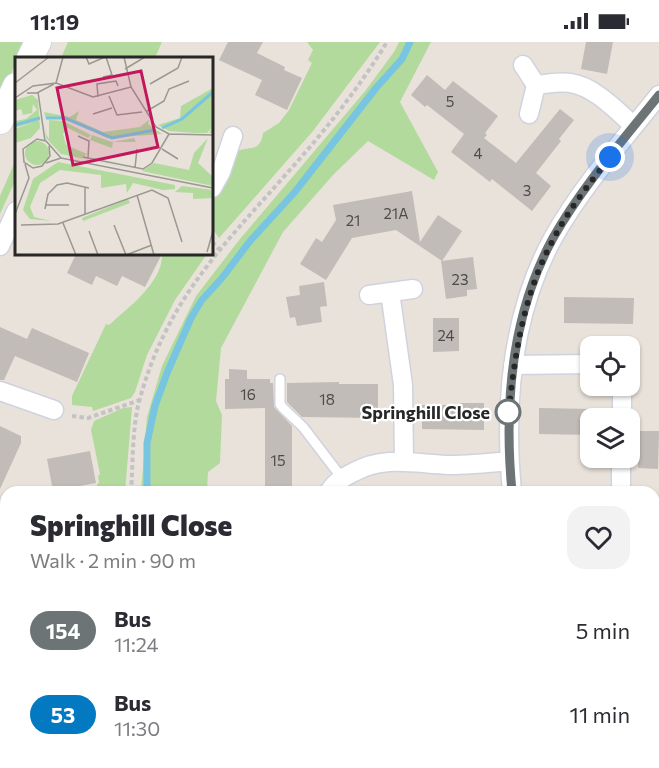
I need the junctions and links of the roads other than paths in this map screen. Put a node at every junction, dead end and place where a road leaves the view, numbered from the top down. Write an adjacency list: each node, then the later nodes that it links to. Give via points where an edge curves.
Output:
1 (38, 42): 2 (main road)
2 (30, 57)
3 (523, 65): 4 (street)
4 (536, 85): 7 (street); 9 (street, via 571,83 582,87)
5 (15, 88): 8 (main road)
6 (659, 95): 9 (street)
7 (530, 114)
8 (0, 121)
9 (634, 126): 18 (street, via 553,238 529,297)
10 (234, 136): 11 (street)
11 (213, 186)
12 (15, 213): 13 (street)
13 (0, 246)
14 (413, 289): 15 (street)
15 (390, 292): 16 (street); 22 (street, via 403,385)
16 (369, 295)
17 (580, 364): 18 (street)
18 (513, 365): 23 (street)
19 (280, 379): 25 (lane, via 282,408 303,427)
20 (0, 391): 21 (street)
21 (54, 410)
22 (404, 461): 23 (street, via 449,465); 25 (street, via 376,463)
23 (509, 461): 27 (street)
24 (621, 468): 28 (street)
25 (342, 478): 26 (street)
26 (335, 486)
27 (511, 486)
28 (621, 486)

